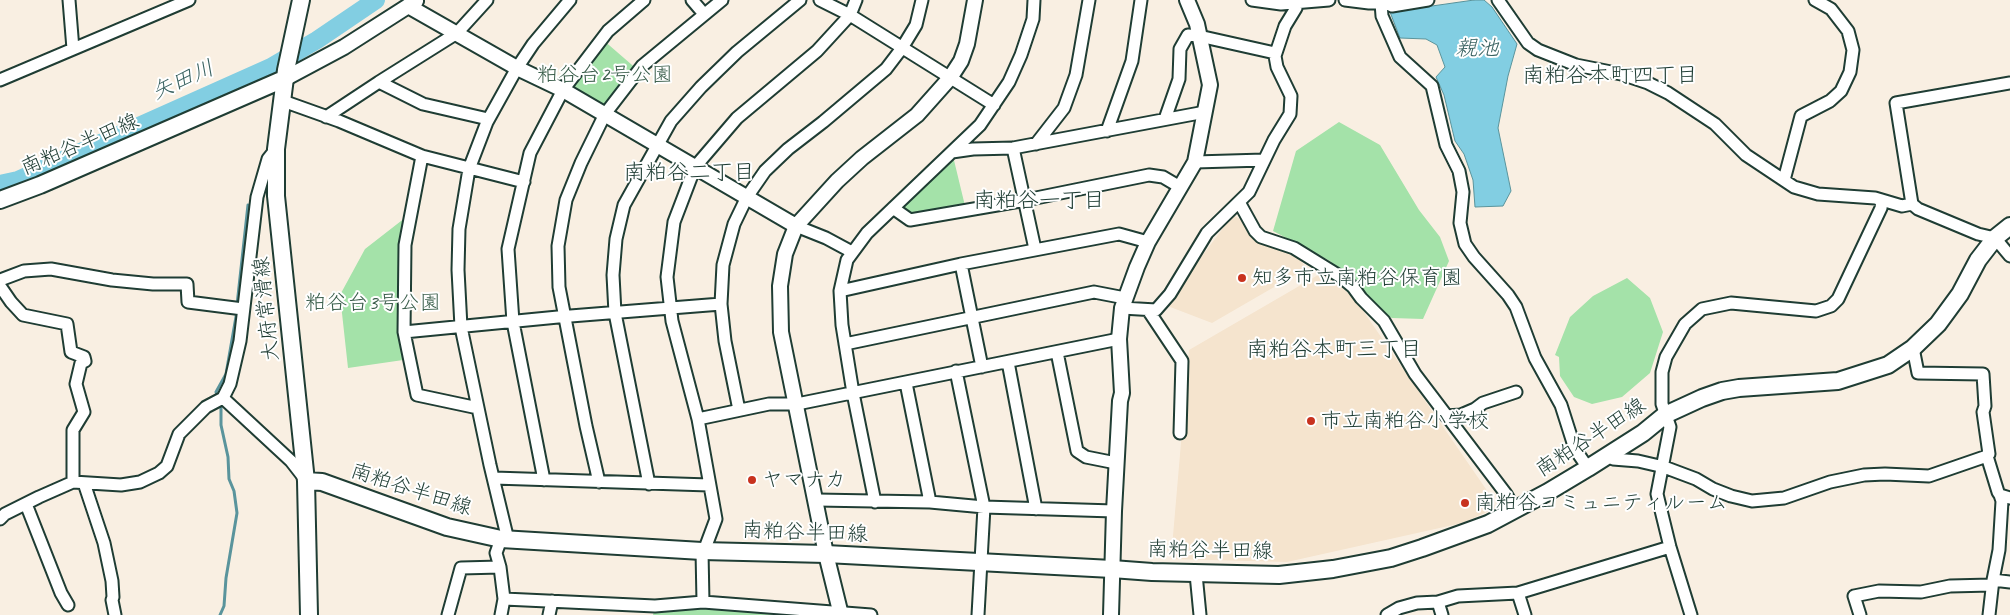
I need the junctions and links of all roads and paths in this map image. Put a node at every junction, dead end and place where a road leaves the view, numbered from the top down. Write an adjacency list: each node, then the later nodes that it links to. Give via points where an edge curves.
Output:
1 (69, 0): 32 (street)
2 (189, 0): 32 (street)
3 (301, 0): 35 (main road, 大府常滑線)
4 (487, 0): 29 (street)
5 (570, 0): 34 (street)
6 (644, 0): 40 (street, via 608,31)
7 (692, 0): 27 (street)
8 (722, 0): 27 (street)
9 (800, 0): 50 (street, via 736,52 701,87 671,121)
10 (820, 0): 28 (street)
11 (856, 0): 28 (street)
12 (922, 0): 31 (street, via 916,24)
13 (975, 0): 36 (street, via 967,44)
14 (1034, 0): 42 (street, via 1021,56)
15 (1089, 0): 49 (street, via 1076,75 1064,108)
16 (1142, 0): 48 (street, via 1132,60)
17 (1187, 0): 30 (street)
18 (1252, 0): 26 (street)
19 (1328, 0): 26 (street)
20 (1344, 0): 24 (street)
21 (1428, 0): 24 (street, via 1392,6)
22 (1498, 0): 59 (street, via 1528,43 1538,50 1576,65 1622,74 1668,93 1715,124 1746,155)
23 (1815, 0): 59 (street, via 1831,9 1848,31 1853,50 1850,72 1841,91 1830,101 1801,116)
24 (1385, 2): 115 (street, via 1382,16 1400,57 1432,86 1446,145 1459,171 1463,192 1460,223 1465,244 1516,308 1536,358 1561,405 1575,450)
25 (413, 3): 29 (street); 35 (street, via 344,47)
26 (1295, 4): 33 (street)
27 (704, 14): 44 (street, via 642,66)
28 (850, 15): 31 (street); 57 (street, via 818,51 737,118)
29 (457, 33): 34 (street); 38 (street)
30 (1199, 36): 33 (street); 43 (street, via 1210,86); 47 (street, via 1188,35 1180,49 1179,79)
31 (902, 48): 36 (street); 63 (street, via 886,69 765,171)
32 (73, 49): 37 (street)
33 (1275, 53): 55 (street, via 1277,67 1291,96 1290,114)
34 (517, 68): 40 (street); 46 (street)
35 (286, 74): 41 (main road, 大府常滑線); 65 (main road, 南粕谷半田線)
36 (950, 78): 42 (street); 71 (street, via 917,115 837,181)
37 (0, 80)
38 (379, 82): 45 (street); 46 (street, via 423,104)
39 (2010, 83): 69 (street, via 1896,103)
40 (563, 90): 44 (street); 60 (street, via 530,153)
41 (283, 101): 45 (street); 52 (main road, 大府常滑線)
42 (994, 105): 53 (street, via 980,125)
43 (1205, 112): 47 (street); 56 (street)
44 (605, 114): 50 (street); 88 (street, via 581,163 565,207 558,260)
45 (326, 117): 54 (street)
46 (488, 119): 58 (street)
47 (1165, 119): 48 (street)
48 (1106, 131): 49 (street)
49 (1036, 144): 51 (street)
50 (658, 145): 57 (street); 87 (street, via 624,205 612,275)
51 (1014, 148): 53 (street); 66 (street)
52 (276, 150): 62 (main road, 大府常滑線); 64 (street, via 268,159)
53 (952, 152): 70 (street)
54 (422, 156): 58 (street); 92 (street, via 405,244)
55 (1264, 160): 56 (street); 68 (street, via 1249,192)
56 (1195, 162): 61 (street)
57 (695, 167): 63 (street); 84 (street, via 670,240 667,276)
58 (469, 169): 60 (street); 91 (street, via 459,229)
59 (1784, 180): 67 (street, via 1794,187 1818,194)
60 (524, 182): 90 (street, via 508,249)
61 (1180, 187): 66 (street, via 1163,176 1149,175); 74 (street)
62 (276, 196): 64 (street, via 267,194); 118 (main road, 大府常滑線)
63 (747, 197): 71 (street); 83 (street, via 734,224 722,266)
64 (257, 198): 85 (street)
65 (0, 200)
66 (1026, 200): 70 (street, via 910,220); 75 (street)
67 (1882, 200): 69 (street, via 1902,206); 108 (street, via 1838,299 1831,306 1816,311 1731,303 1702,309 1694,314 1664,364 1661,383)
68 (1239, 202): 86 (street, via 1207,233 1170,294 1156,310); 107 (street, via 1260,238 1294,248 1353,287 1384,321 1405,360)
69 (1912, 204): 73 (street, via 1978,234)
70 (893, 208): 76 (street)
71 (796, 226): 76 (street); 104 (street, via 785,254 780,286 781,332)
72 (2010, 226): 73 (main road, 南粕谷半田線)
73 (1995, 238): 77 (street); 95 (main road, 南粕谷半田線, via 1938,324)
74 (1148, 242): 75 (street, via 1120,234); 82 (street)
75 (1035, 249): 78 (street)
76 (852, 252): 81 (street)
77 (2010, 256)
78 (961, 264): 81 (street); 89 (street)
79 (0, 280): 85 (street, via 24,271 50,269 112,280 187,284 188,302)
80 (0, 286): 119 (street, via 23,315 67,324 71,352 84,357 76,384 84,412 73,430)
81 (840, 291): 94 (street)
82 (1123, 303): 86 (street); 89 (street, via 1094,292); 93 (street)
83 (721, 304): 84 (street); 106 (street)
84 (670, 308): 87 (street); 109 (street)
85 (243, 309): 103 (street, via 234,369)
86 (1148, 310): 110 (street, via 1182,361)
87 (615, 313): 88 (street); 121 (street)
88 (565, 318): 90 (street); 120 (street)
89 (972, 318): 94 (street); 98 (street)
90 (513, 322): 91 (street); 117 (street)
91 (461, 327): 92 (street); 105 (street)
92 (404, 332): 105 (street, via 418,395)
93 (1119, 339): 96 (street); 113 (street, via 1122,393)
94 (845, 344): 102 (street)
95 (1913, 348): 108 (main road, 南粕谷半田線, via 1888,365 1856,376 1816,383 1722,391); 112 (street, via 1918,373 1983,374)
96 (1057, 352): 97 (street); 113 (street, via 1077,451)
97 (1008, 362): 98 (street); 129 (street)
98 (982, 367): 99 (street)
99 (956, 371): 100 (street); 128 (street)
100 (906, 383): 102 (street); 126 (street)
101 (1516, 392): 107 (street, via 1460,416)
102 (853, 393): 104 (street); 125 (street)
103 (223, 398): 118 (street, via 291,461); 119 (street, via 206,407 179,434 167,466 159,472 140,482 121,486)
104 (797, 404): 106 (street, via 770,404); 124 (street)
105 (478, 408): 116 (street)
106 (739, 410): 109 (street)
107 (1446, 416): 130 (street)
108 (1665, 416): 111 (main road, 南粕谷半田線); 114 (street, via 1670,427)
109 (698, 419): 122 (street)
110 (1180, 433)
111 (1608, 455): 114 (street, via 1612,459); 115 (main road, 南粕谷半田線)
112 (1987, 456): 114 (street, via 1929,476 1864,475 1830,482 1784,498 1752,502); 123 (street)
113 (1116, 463): 131 (street)
114 (1664, 467): 134 (street, via 1658,494)
115 (1588, 468): 130 (main road, 南粕谷半田線)
116 (494, 478): 117 (street); 133 (street)
117 (544, 480): 120 (street)
118 (306, 481): 133 (main road, 南粕谷半田線, via 322,482 447,528); 154 (main road, 大府常滑線)
119 (78, 482): 127 (street); 153 (street, via 104,542)
120 (599, 482): 121 (street)
121 (649, 484): 122 (street)
122 (709, 485): 135 (street, via 716,519)
123 (2005, 496): 141 (street)
124 (816, 500): 125 (street); 136 (street)
125 (875, 502): 126 (street)
126 (930, 502): 128 (street)
127 (26, 504): 132 (street); 148 (street)
128 (984, 507): 129 (street); 137 (street)
129 (1036, 508): 131 (street)
130 (1515, 510): 140 (main road, 南粕谷半田線, via 1471,532 1362,564 1279,575)
131 (1114, 511): 139 (street)
132 (0, 519)
133 (505, 539): 135 (main road, 南粕谷半田線); 138 (street, via 496,553)
134 (1670, 547): 143 (street); 165 (street)
135 (703, 551): 136 (main road, 南粕谷半田線); 146 (street)
136 (826, 554): 137 (main road, 南粕谷半田線); 152 (street)
137 (980, 563): 139 (main road, 南粕谷半田線); 159 (street)
138 (500, 567): 144 (street); 155 (street, via 461,568)
139 (1112, 568): 140 (main road, 南粕谷半田線); 160 (street)
140 (1196, 574): 161 (street)
141 (1992, 582): 142 (street); 166 (street, via 1921,592 1879,591 1854,596); 167 (street)
142 (2010, 582)
143 (1518, 593): 147 (street, via 1458,596); 164 (street)
144 (504, 599): 145 (street); 156 (street)
145 (552, 602): 149 (street); 157 (street)
146 (703, 602): 150 (street); 151 (street)
147 (1438, 602): 162 (street, via 1417,603); 163 (street)
148 (68, 605)
149 (602, 610): 150 (street)
150 (654, 610)
151 (781, 612): 152 (street)
152 (841, 614): 158 (street)
153 (116, 615)
154 (309, 615)
155 (448, 615)
156 (501, 615)
157 (549, 615)
158 (871, 615)
159 (978, 615)
160 (1111, 615)
161 (1200, 615)
162 (1387, 615)
163 (1442, 615)
164 (1524, 615)
165 (1691, 615)
166 (1860, 615)
167 (1989, 615)

